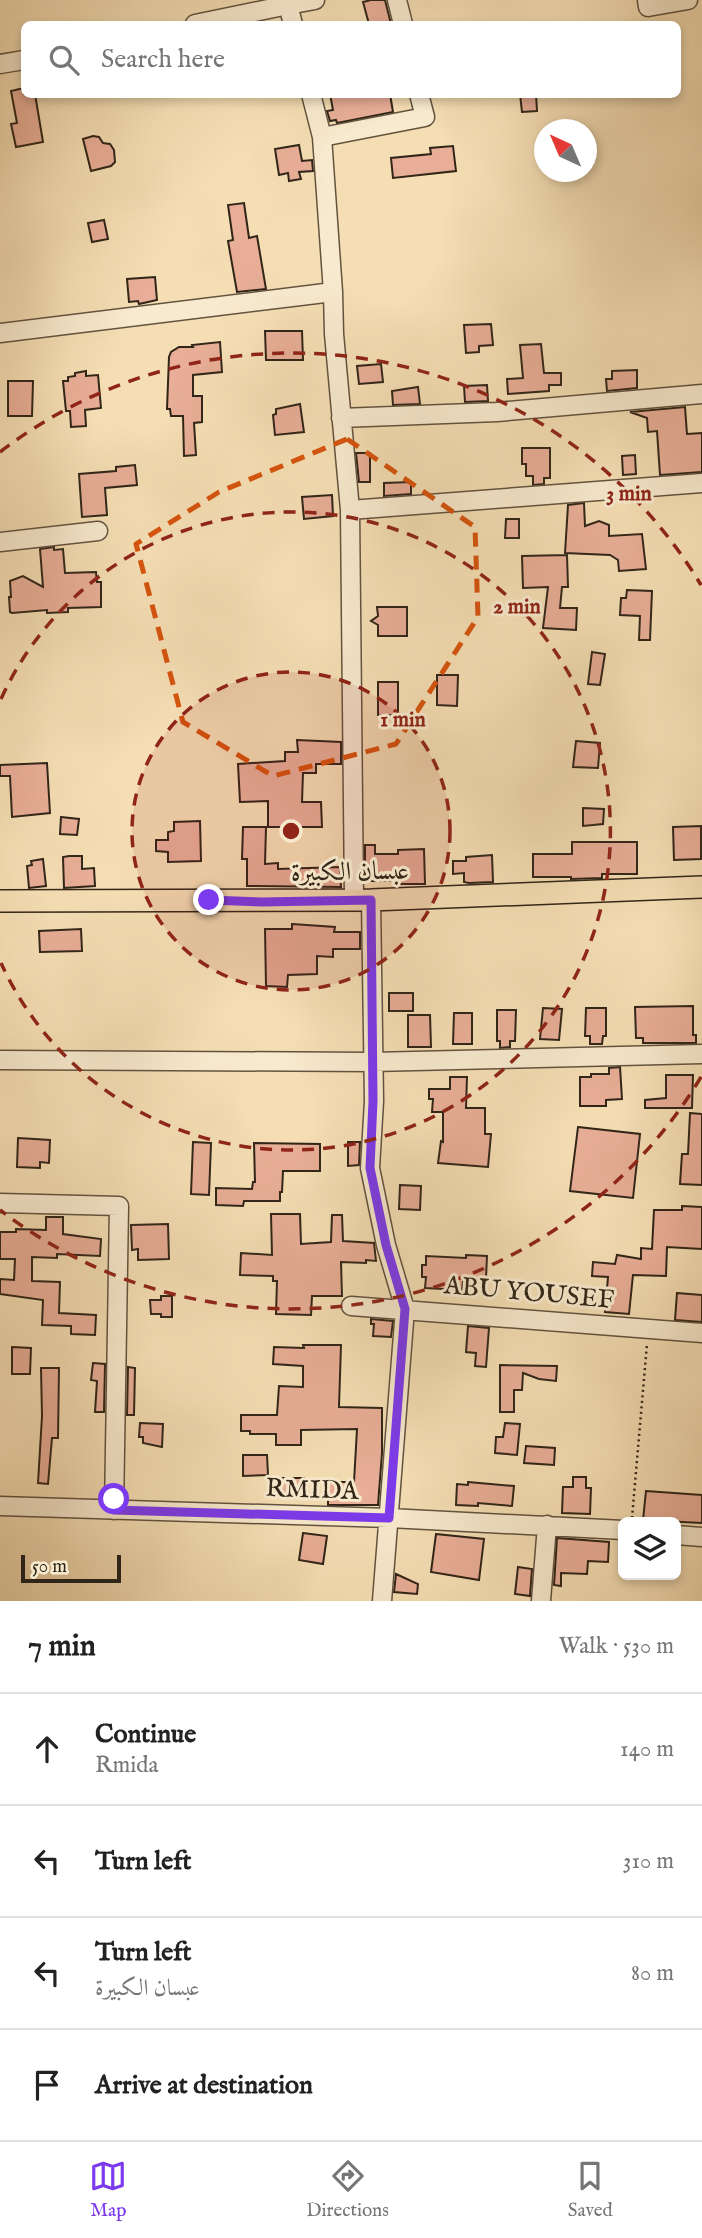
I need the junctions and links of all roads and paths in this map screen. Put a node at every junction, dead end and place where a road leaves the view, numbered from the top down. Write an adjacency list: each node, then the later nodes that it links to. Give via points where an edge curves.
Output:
1 (315, 0): 5 (street)
2 (397, 0): 8 (street)
3 (647, 0): 4 (street, via 648,7)
4 (688, 0)
5 (288, 5): 6 (street); 7 (street)
6 (210, 21)
7 (292, 21)
8 (402, 21)
9 (21, 60): 10 (street)
10 (0, 64)
11 (312, 98): 13 (street)
12 (420, 98): 13 (street, via 425,117)
13 (322, 137): 14 (street)
14 (332, 292): 15 (street); 17 (street)
15 (0, 333)
16 (702, 394): 17 (street, via 497,412)
17 (341, 418): 19 (street)
18 (702, 483): 19 (street)
19 (350, 510): 23 (street)
20 (98, 531): 21 (street)
21 (0, 542)
22 (702, 887): 23 (main road, عبسان الكبيرة)
23 (363, 900): 24 (main road, عبسان الكبيرة); 27 (street)
24 (0, 901)
25 (702, 1054): 27 (street)
26 (0, 1060): 27 (street)
27 (372, 1062): 30 (street, via 370,1168)
28 (0, 1203): 34 (street, via 119,1206)
29 (351, 1306): 30 (street, ABU YOUSEF)
30 (405, 1309): 31 (street, ABU YOUSEF); 36 (street)
31 (648, 1330): 32 (street, ABU YOUSEF); 35 (path)
32 (702, 1333)
33 (0, 1506): 34 (street, RMIDA)
34 (114, 1510): 36 (street, RMIDA)
35 (632, 1517)
36 (389, 1518): 37 (street, RMIDA); 41 (street)
37 (547, 1525): 38 (street, RMIDA); 42 (street)
38 (618, 1530)
39 (681, 1535): 40 (street)
40 (702, 1537)
41 (382, 1601)
42 (541, 1601)

